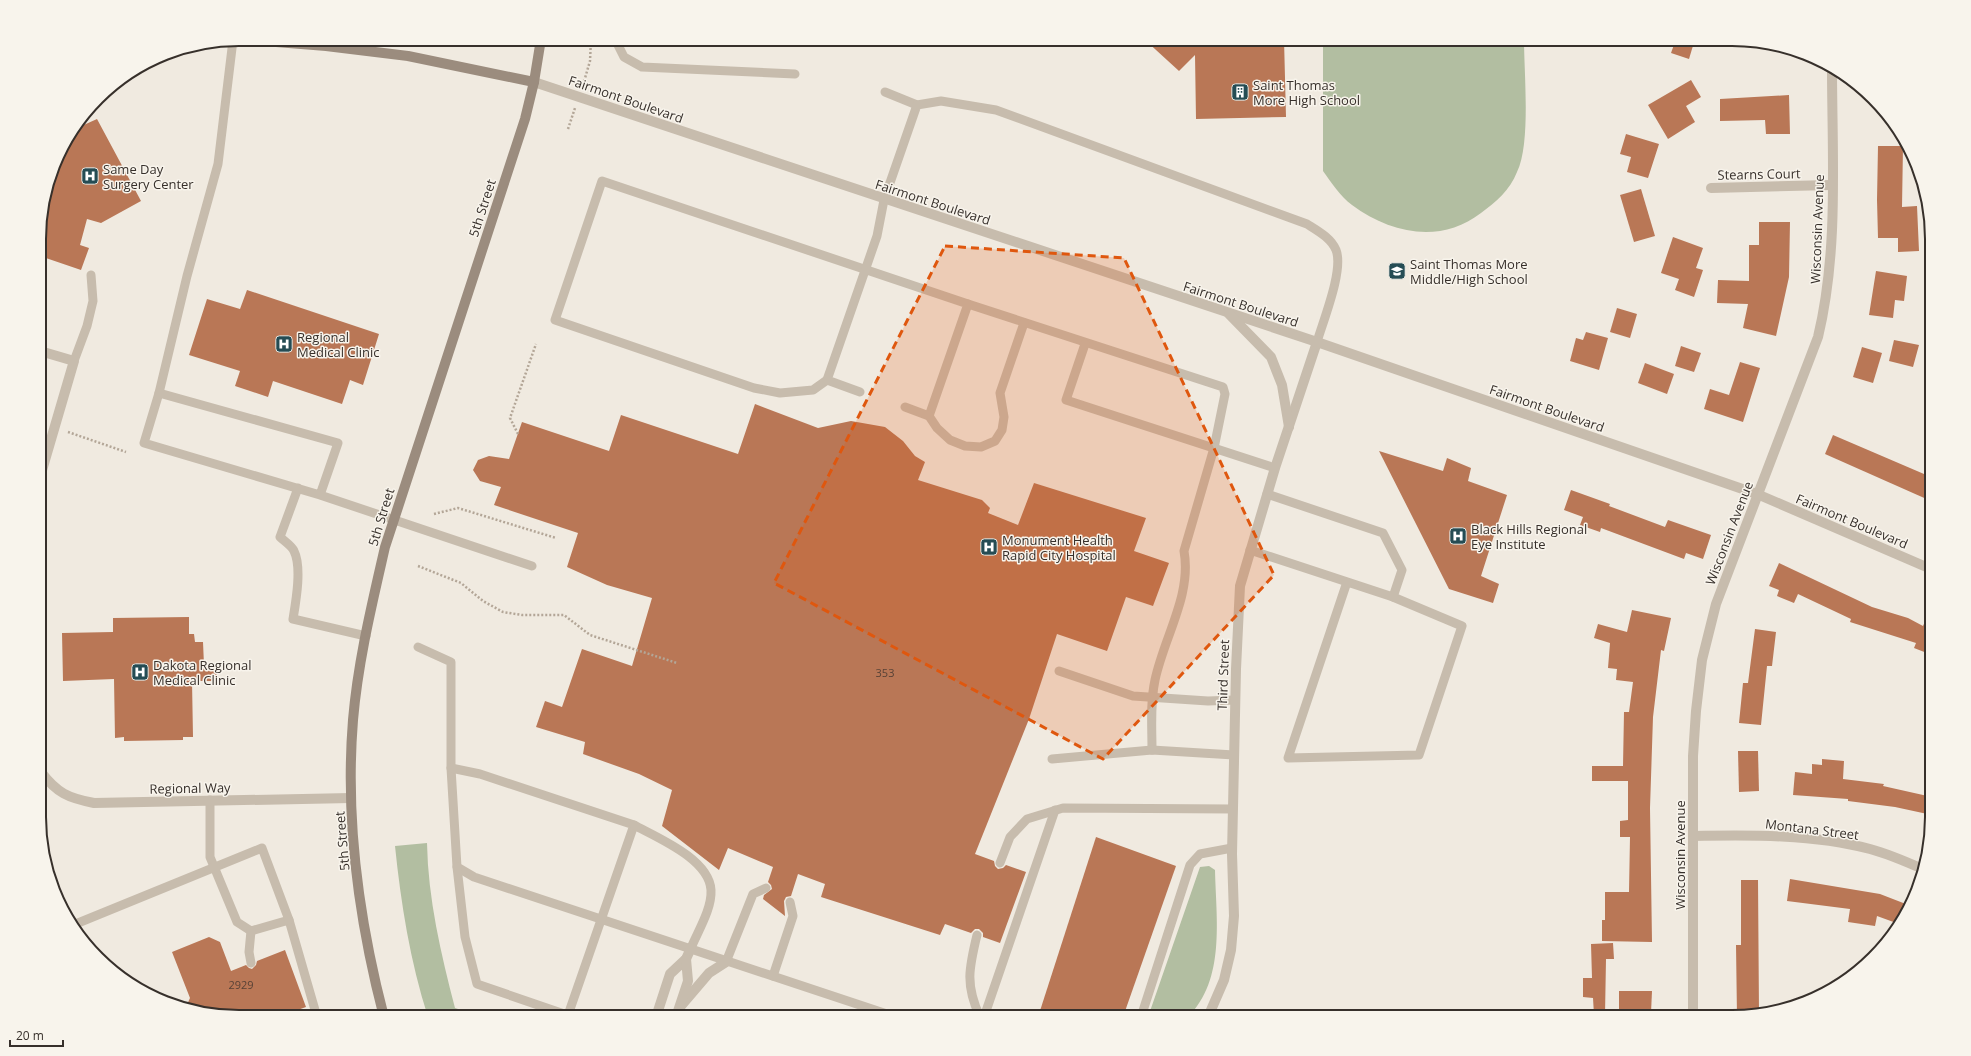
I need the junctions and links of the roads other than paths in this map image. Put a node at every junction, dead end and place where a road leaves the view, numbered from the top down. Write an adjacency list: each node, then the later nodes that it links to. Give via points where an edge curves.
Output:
1 (232, 46): 23 (lane, via 218,164)
2 (326, 46): 7 (main road, via 408,56)
3 (540, 46): 7 (main road, 5th Street)
4 (618, 46): 5 (lane, via 624,57 642,67)
5 (795, 74)
6 (1832, 74): 10 (street, Wisconsin Avenue)
7 (534, 82): 12 (street, Fairmont Boulevard); 35 (main road, 5th Street, via 510,165)
8 (885, 92): 9 (lane)
9 (917, 105): 12 (lane); 18 (lane, via 941,101 996,110 1307,224 1326,237 1336,251 1338,268)
10 (1832, 185): 11 (street, Stearns Court); 33 (street, Wisconsin Avenue, via 1831,252 1826,304 1818,337)
11 (1711, 188)
12 (884, 200): 13 (lane, via 878,234); 16 (street, Fairmont Boulevard)
13 (865, 271): 15 (lane); 22 (lane); 22 (lane, via 602,181 555,320 754,388 780,392 813,390)
14 (91, 275): 21 (lane, via 93,301)
15 (968, 304): 17 (lane); 26 (lane)
16 (1227, 313): 18 (street, Fairmont Boulevard); 27 (street, via 1271,358 1282,385)
17 (1024, 323): 19 (lane); 26 (lane, via 1000,393 1004,417 1002,430 995,441 981,447 965,446 950,440)
18 (1317, 342): 27 (street, Third Street); 33 (street, Fairmont Boulevard)
19 (1085, 344): 28 (lane, via 1223,388 1225,394); 28 (lane, via 1066,400)
20 (46, 354): 21 (street)
21 (74, 361): 29 (street)
22 (827, 380): 24 (lane)
23 (159, 392): 31 (lane, via 144,443); 34 (lane, via 338,443)
24 (860, 392)
25 (905, 407): 26 (lane)
26 (929, 416)
27 (1289, 427): 30 (street, Third Street)
28 (1214, 448): 30 (lane); 44 (lane, via 1184,550 1187,566 1186,583)
29 (46, 456)
30 (1275, 468): 32 (street, Third Street)
31 (298, 488): 34 (lane); 41 (lane, via 280,537 294,550 297,568 297,595 293,619)
32 (1267, 494): 36 (street, Third Street); 40 (lane, via 1383,533 1402,570)
33 (1758, 494): 38 (street, Fairmont Boulevard); 56 (street, Wisconsin Avenue, via 1716,604 1702,660 1693,756)
34 (320, 495): 35 (lane)
35 (394, 518): 37 (lane, via 428,532); 41 (main road, 5th Street, via 376,585)
36 (1250, 550): 39 (lane); 45 (street, Third Street, via 1240,586)
37 (532, 566)
38 (1925, 566)
39 (1347, 582): 40 (lane); 40 (lane, via 1288,758 1420,755 1462,626)
40 (1393, 597)
41 (366, 636): 51 (main road, 5th Street, via 354,719)
42 (418, 647): 49 (lane, via 451,662)
43 (1059, 671): 44 (lane, via 1133,696)
44 (1151, 698): 45 (lane); 46 (lane)
45 (1235, 700): 47 (street, Third Street)
46 (1152, 750): 47 (lane); 48 (lane)
47 (1234, 755): 53 (street, Third Street)
48 (1052, 759)
49 (451, 768): 55 (lane, via 480,774); 60 (lane)
50 (46, 779): 52 (street, Regional Way, via 62,794 94,803)
51 (351, 798): 52 (street, Regional Way); 76 (main road, 5th Street, via 362,913)
52 (210, 800): 59 (lane, via 210,857)
53 (1233, 809): 54 (lane); 57 (street, Third Street)
54 (1055, 810): 58 (lane, via 1026,819 1010,837); 83 (lane)
55 (634, 825): 65 (lane); 69 (lane, via 692,859 706,872 711,890 708,908)
56 (1693, 836): 61 (street, Montana Street, via 1764,835 1844,844 1871,849); 86 (street, Wisconsin Avenue)
57 (1232, 848): 84 (lane, via 1200,854 1190,865); 85 (street, Third Street, via 1234,916 1231,950 1224,980)
58 (1000, 863)
59 (214, 866): 64 (lane, via 262,848); 66 (lane); 67 (lane, via 237,922)
60 (457, 867): 65 (lane, via 474,877); 77 (lane, via 465,937 476,984)
61 (1918, 867)
62 (766, 888): 71 (lane, via 753,894)
63 (790, 902): 73 (lane, via 793,916)
64 (289, 920): 67 (lane); 75 (lane)
65 (601, 920): 69 (lane); 78 (lane)
66 (78, 923)
67 (251, 931): 72 (lane)
68 (977, 935): 82 (lane, via 969,967 972,998)
69 (692, 948): 70 (street); 71 (lane)
70 (686, 960): 74 (street, via 688,981); 79 (street, via 670,974)
71 (726, 962): 73 (lane); 74 (street, via 709,973)
72 (251, 963)
73 (773, 976): 81 (lane)
74 (680, 1007): 80 (street)
75 (315, 1010)
76 (382, 1010)
77 (553, 1010)
78 (573, 1010)
79 (658, 1010)
80 (679, 1010)
81 (875, 1010)
82 (977, 1010)
83 (986, 1010)
84 (1143, 1010)
85 (1211, 1010)
86 (1693, 1010)

